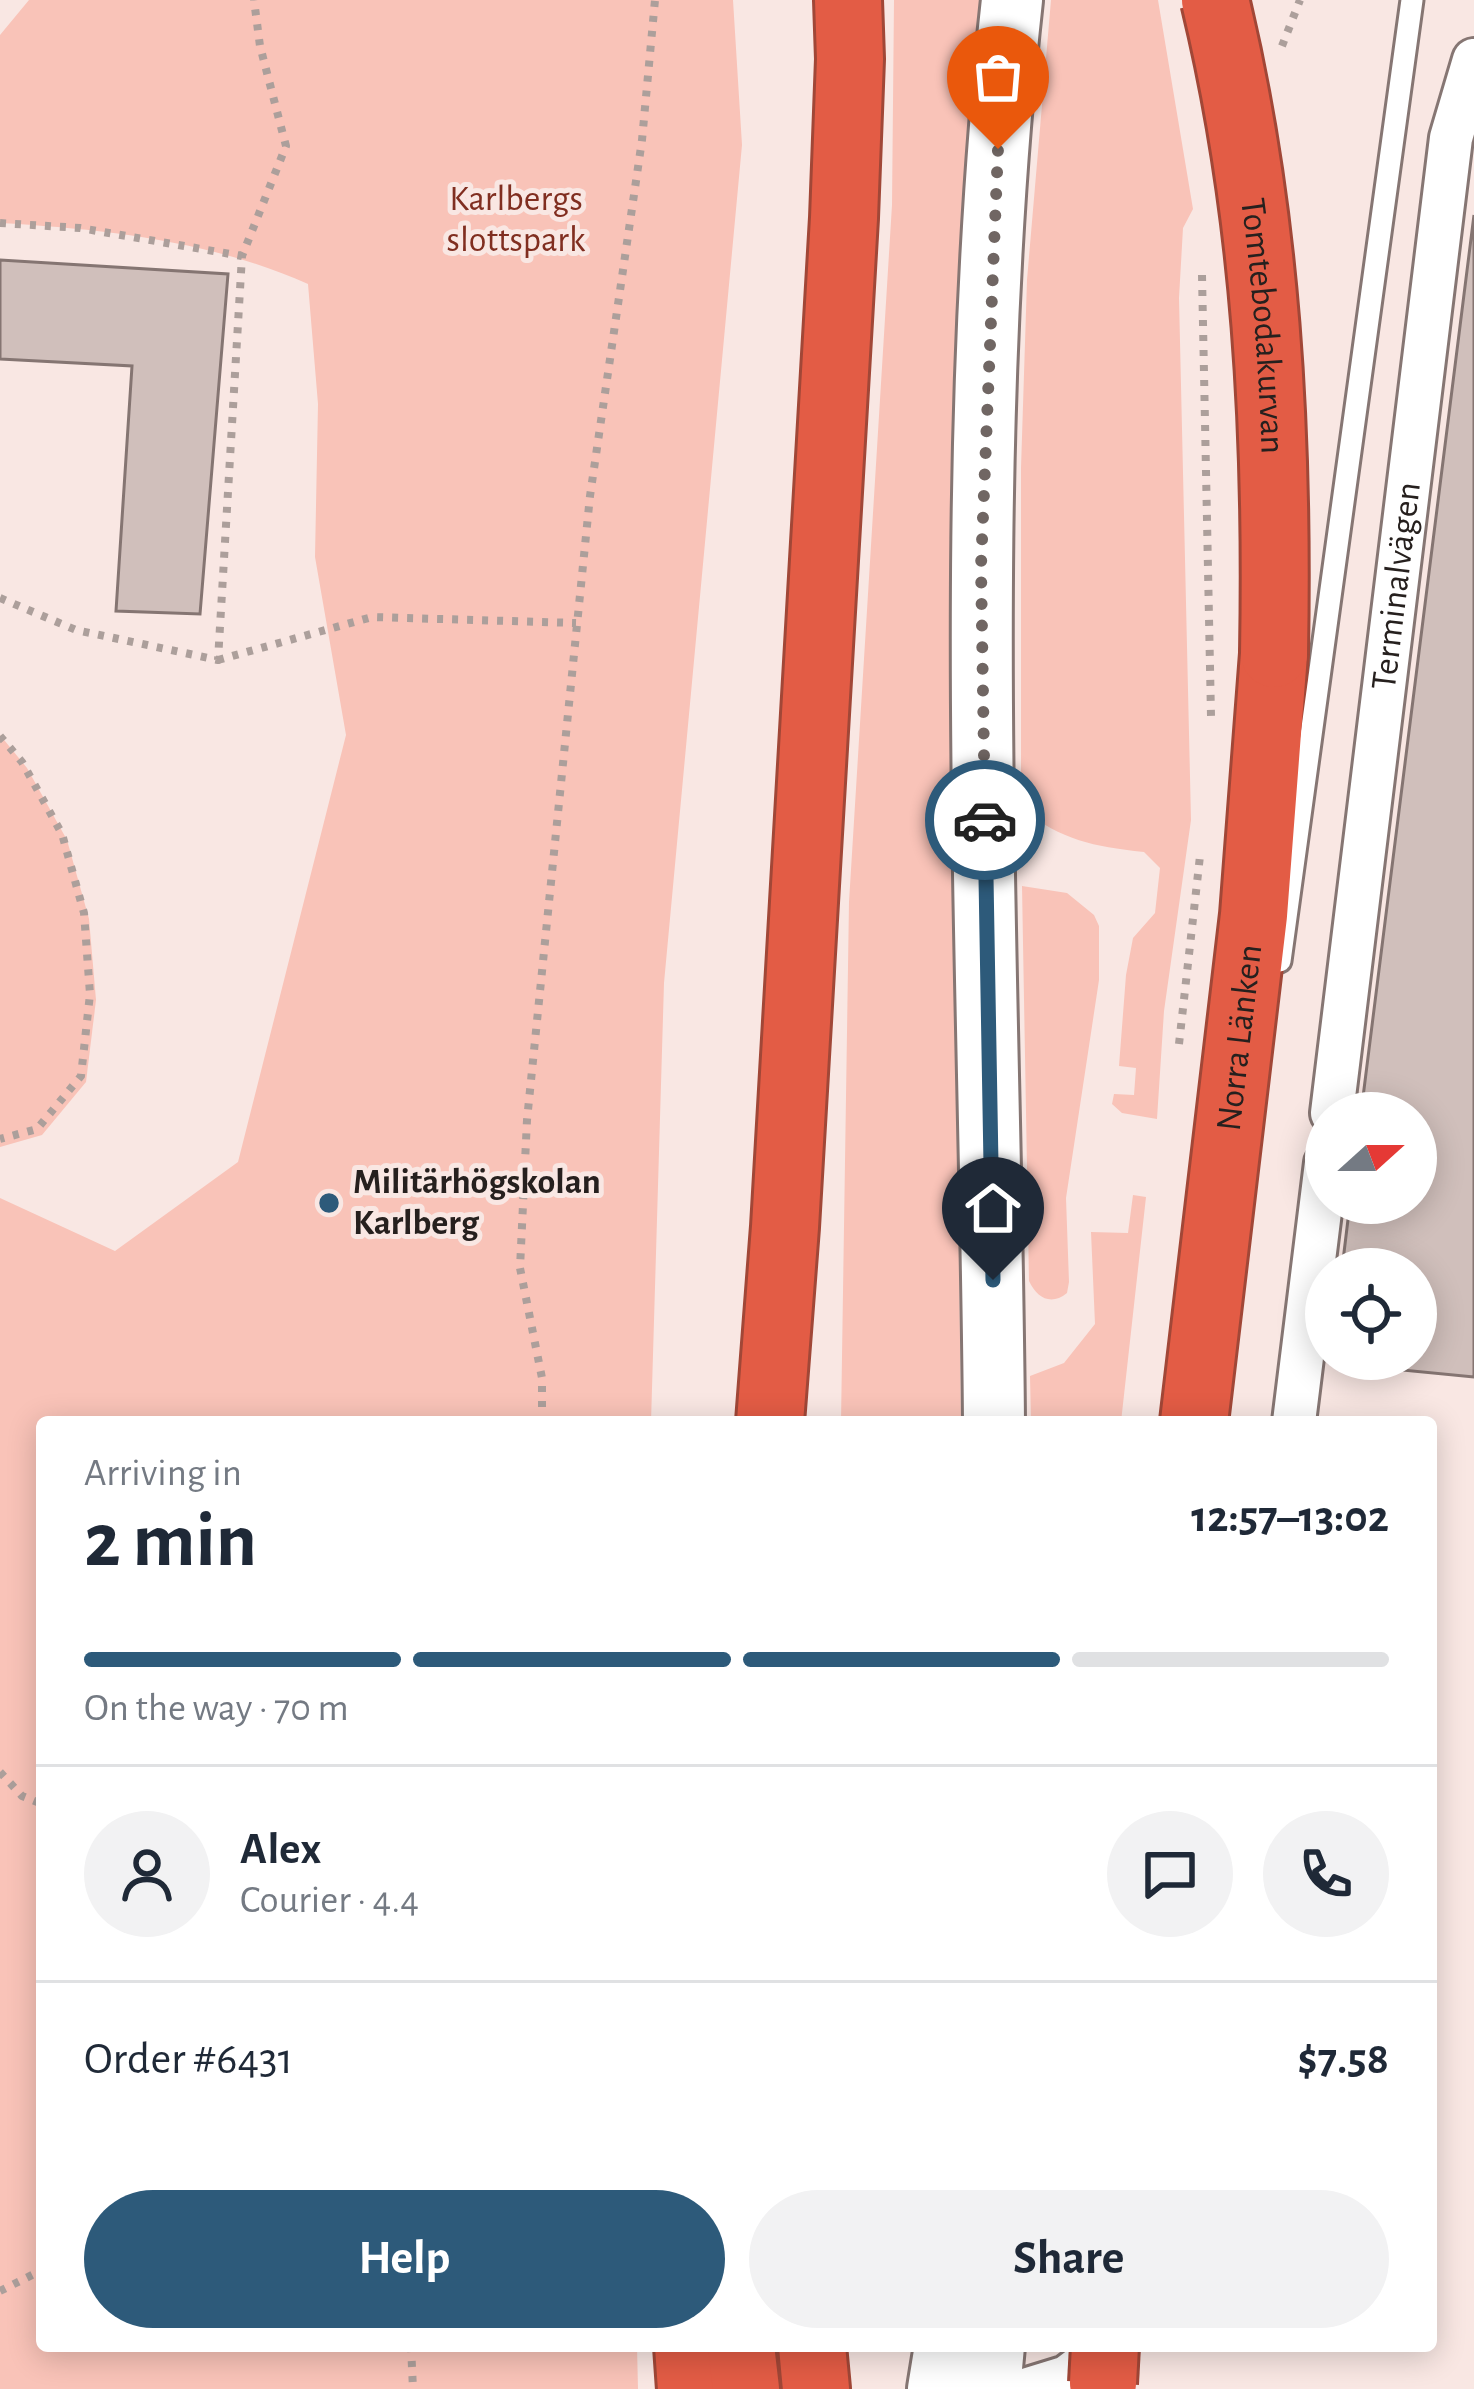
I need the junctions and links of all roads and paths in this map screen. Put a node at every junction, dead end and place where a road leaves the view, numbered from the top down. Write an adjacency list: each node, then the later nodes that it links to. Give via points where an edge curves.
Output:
1 (254, 0): 11 (path, via 286,146)
2 (655, 0): 14 (path)
3 (848, 0): 26 (highway, via 844,218)
4 (1012, 0): 28 (main road, via 992,242 981,566)
5 (1215, 0): 15 (highway, Tomtebodakurvan, bridge, via 1251,187 1272,388)
6 (1300, 0): 8 (path)
7 (1412, 0): 20 (lane)
8 (1280, 51)
9 (1474, 60): 22 (street, Terminalvägen, via 1451,138)
10 (0, 223): 11 (path)
11 (242, 256): 16 (path)
12 (1208, 256): 17 (path, via 1202,277)
13 (0, 598): 16 (path, via 76,630)
14 (577, 623): 16 (path, via 372,617); 27 (path, via 527,1120 520,1268)
15 (1274, 654): 29 (highway, Norra Länken, via 1254,915)
16 (218, 659)
17 (1211, 724)
18 (0, 736): 24 (path, via 62,834 84,913 90,994 81,1076 37,1129)
19 (1201, 842): 21 (path)
20 (1274, 994)
21 (1178, 1057)
22 (1335, 1092)
23 (1254, 1106): 30 (lane)
24 (0, 1139)
25 (1318, 1224): 31 (street)
26 (776, 1408)
27 (542, 1416)
28 (994, 1416)
29 (1196, 1416)
30 (1196, 1416)
31 (1295, 1416)
32 (0, 1772): 33 (path)
33 (36, 1802)
34 (36, 2273): 35 (path)
35 (0, 2291)
36 (409, 2352): 44 (path)
37 (689, 2352): 45 (highway)
38 (742, 2352): 46 (highway)
39 (813, 2352): 47 (highway)
40 (944, 2352): 48 (main road)
41 (993, 2352): 49 (main road)
42 (1098, 2352): 50 (street, via 1066,2377)
43 (1106, 2352): 51 (highway, bridge)
44 (413, 2389)
45 (692, 2389)
46 (746, 2389)
47 (816, 2389)
48 (938, 2389)
49 (990, 2389)
50 (1028, 2389)
51 (1103, 2389)

